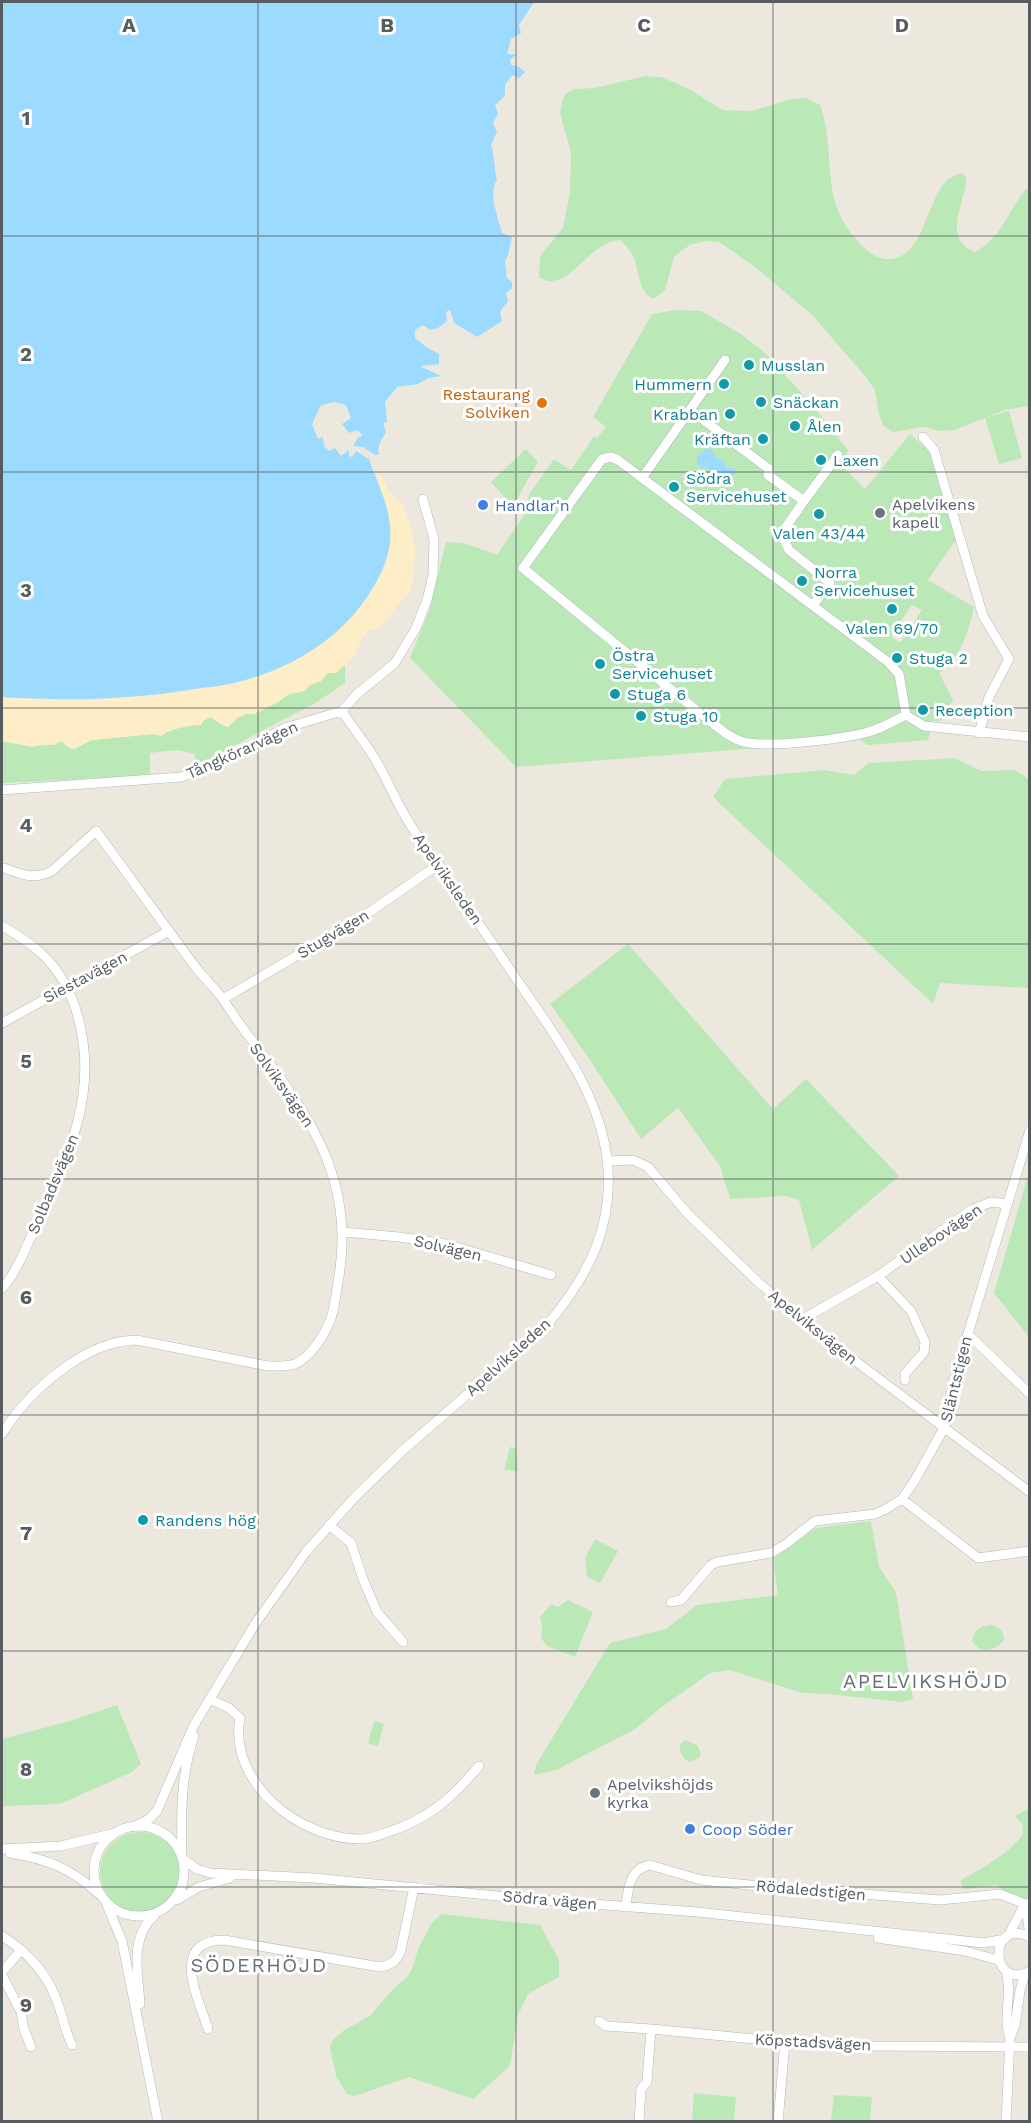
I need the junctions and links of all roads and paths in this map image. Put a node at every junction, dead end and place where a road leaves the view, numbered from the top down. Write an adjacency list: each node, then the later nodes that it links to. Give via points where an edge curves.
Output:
1 (726, 360): 2 (street)
2 (690, 410): 5 (street); 7 (street, via 768,468 768,475)
3 (923, 437): 11 (street, via 934,450 982,616 1009,659 989,697)
4 (837, 455): 7 (street)
5 (642, 477): 8 (street); 10 (street, via 618,460 602,459 523,568 701,714 743,742 828,739 869,732)
6 (423, 499): 9 (street, Tångkörarvägen, via 435,551 433,576 422,615 394,663)
7 (804, 501): 8 (street, via 781,534 789,550 830,583)
8 (813, 605): 10 (street, via 895,669)
9 (342, 711): 13 (street, Tångkörarvägen, via 285,728 181,777); 14 (street, Apelviksleden, via 370,750 413,830)
10 (906, 715): 11 (street, via 924,726)
11 (978, 733): 12 (street)
12 (1029, 737)
13 (2, 790)
14 (439, 864): 19 (street, Stugvägen, via 361,918); 22 (street, Apelviksleden, via 579,1075 597,1113)
15 (4, 868): 17 (street, Solviksvägen, via 30,878 43,875 96,831)
16 (2, 926): 18 (street, Solbadsvägen, via 43,955)
17 (169, 932): 18 (street, Siestavägen); 19 (street, Solviksvägen)
18 (68, 986): 20 (street, Siestavägen); 27 (street, Solbadsvägen, via 86,1050 80,1118 52,1191)
19 (223, 999): 24 (street, Solviksvägen, via 313,1126 335,1182)
20 (2, 1023)
21 (1029, 1130): 23 (street, Släntstigen)
22 (608, 1161): 28 (street, Apelviksvägen, via 633,1160 648,1167 718,1246); 36 (street, Apelviksleden, via 602,1227 590,1263 570,1298 532,1339 401,1452)
23 (1007, 1204): 26 (street, Ullebovägen, via 991,1202 971,1210); 29 (street, Släntstigen)
24 (343, 1232): 25 (street, Solvägen, via 446,1244); 33 (street, Solviksvägen, via 332,1314 322,1335 300,1361 268,1366 125,1340 92,1353 53,1376 18,1410)
25 (551, 1275)
26 (878, 1276): 28 (street, Ullebovägen); 30 (street, via 911,1311 925,1342 924,1352 905,1374)
27 (2, 1288)
28 (803, 1319): 32 (street, Apelviksvägen)
29 (968, 1334): 31 (street); 32 (street, Släntstigen)
30 (905, 1380)
31 (1029, 1394)
32 (944, 1428): 34 (street, Apelviksvägen); 35 (street, Släntstigen)
33 (2, 1434)
34 (1029, 1492)
35 (902, 1499): 37 (street, via 978,1558); 38 (street, Släntstigen, via 875,1514 815,1521 771,1553 717,1562 681,1600)
36 (329, 1526): 39 (street, via 351,1543 377,1612); 40 (street, Apelviksleden, via 255,1624)
37 (1029, 1551)
38 (671, 1602)
39 (403, 1642)
40 (211, 1700): 41 (street, Apelviksleden); 42 (street, via 240,1718 239,1744 262,1792 288,1816 330,1835 362,1839 408,1826 447,1801)
41 (205, 1709): 43 (street, Apelviksleden, via 188,1737 158,1811); 46 (street, Apelviksleden, via 183,1780)
42 (479, 1766)
43 (135, 1826): 44 (street); 46 (street, via 165,1833)
44 (116, 1832): 45 (street, via 61,1846); 49 (street, via 102,1846 94,1864 96,1884)
45 (2, 1851): 49 (street, via 52,1862 75,1874)
46 (182, 1857): 47 (street, Södra vägen, via 203,1872); 51 (street, via 183,1884)
47 (253, 1874): 48 (street, Södra vägen); 51 (street, Södra vägen, via 210,1883)
48 (414, 1887): 52 (street, Södra vägen); 64 (street, via 399,1957 387,1966 224,1940 202,1945 190,1964 191,1981)
49 (104, 1900): 53 (street, via 131,1916); 66 (street, via 122,1941)
50 (1027, 1904): 52 (street, Rödaledstigen, via 1000,1894 940,1900 735,1884 685,1876 650,1864 633,1874); 56 (street); 57 (street)
51 (169, 1905): 53 (street)
52 (627, 1907): 54 (street, Södra vägen)
53 (160, 1912): 66 (street, via 146,1924 138,1942)
54 (847, 1929): 57 (street, Södra vägen, via 984,1943); 59 (street, Södra vägen)
55 (2, 1936): 58 (street)
56 (1029, 1936): 57 (street, Södra vägen)
57 (1006, 1937): 59 (street, via 998,1948)
58 (21, 1950): 62 (street); 69 (street, via 46,1978)
59 (998, 1960): 60 (street)
60 (1006, 1971): 61 (street); 68 (street)
61 (1027, 1972): 68 (street)
62 (2, 1974): 70 (street, via 21,2012)
63 (599, 2021): 65 (street, Köpstadsvägen, via 606,2026)
64 (208, 2029)
65 (651, 2029): 67 (street, Köpstadsvägen); 73 (street)
66 (142, 2036): 72 (street)
67 (785, 2042): 68 (street, Köpstadsvägen, via 866,2046); 74 (street)
68 (1010, 2043): 71 (street, Köpstadsvägen); 75 (street)
69 (72, 2045)
70 (31, 2047)
71 (1029, 2047)
72 (158, 2121)
73 (639, 2121)
74 (778, 2121)
75 (1006, 2121)

